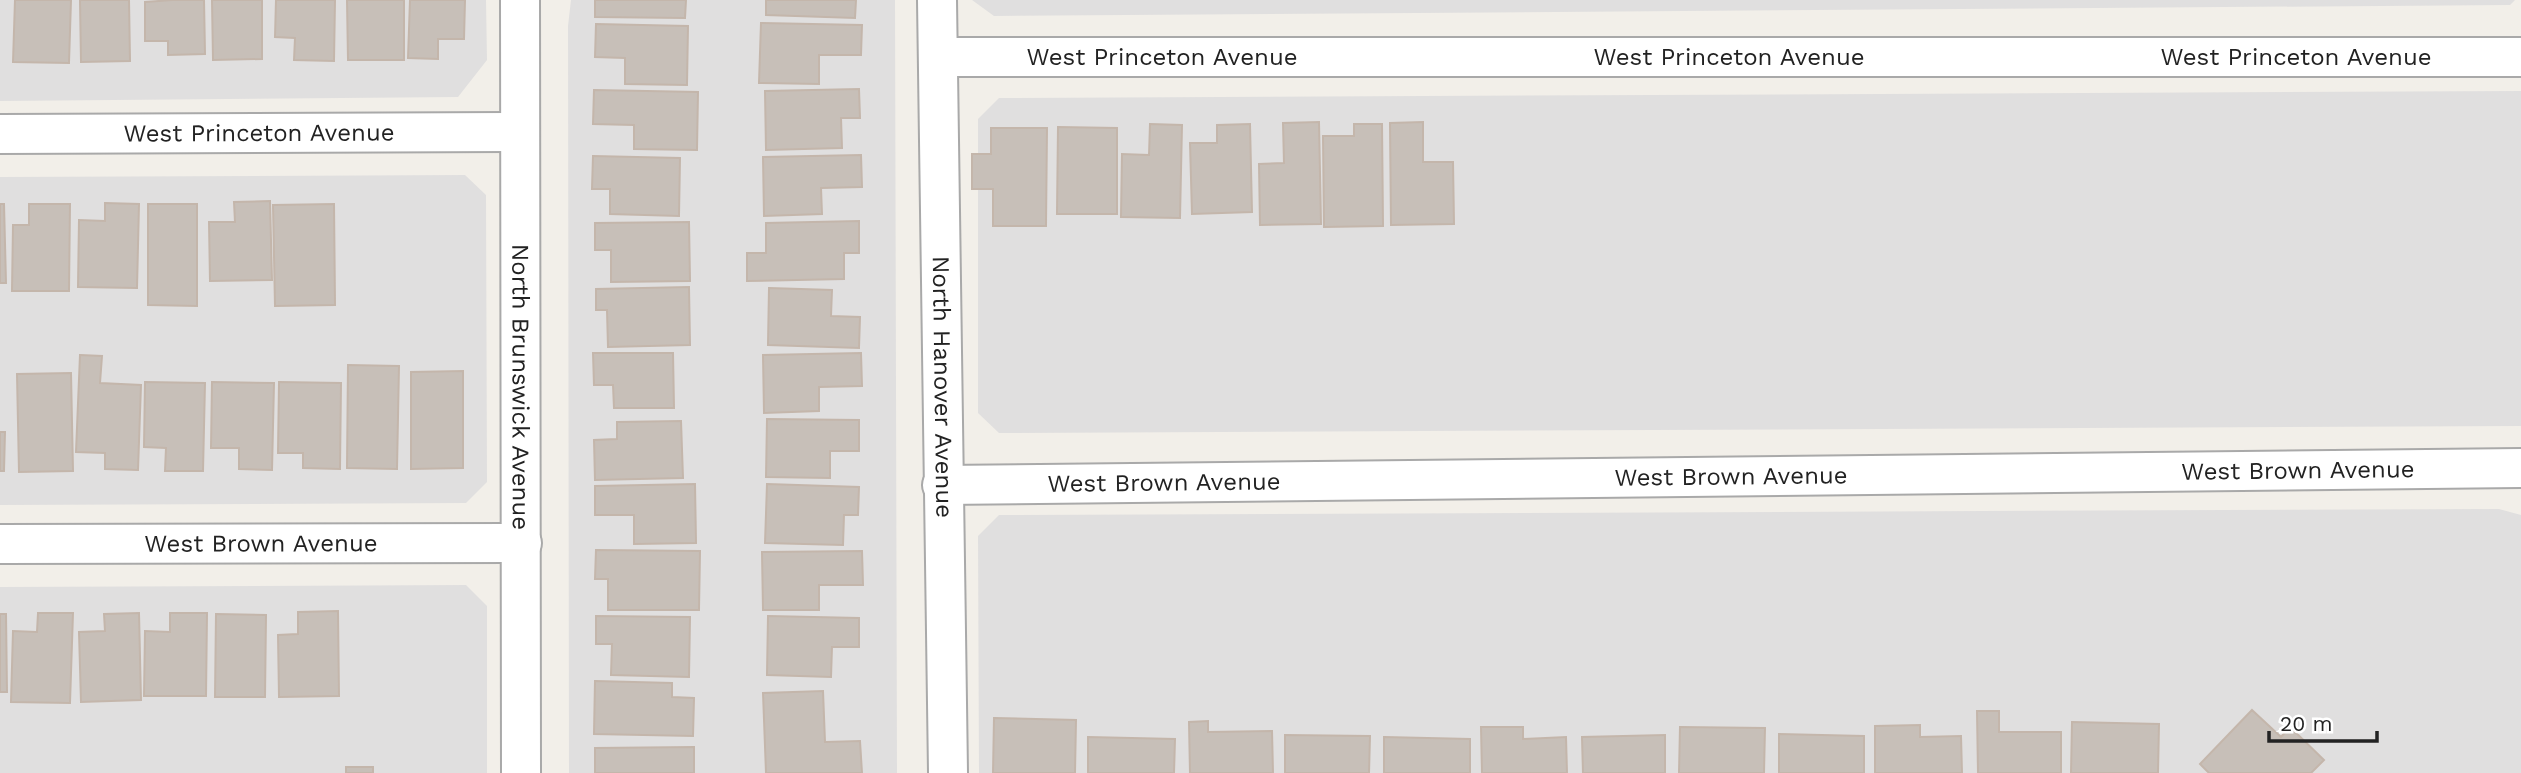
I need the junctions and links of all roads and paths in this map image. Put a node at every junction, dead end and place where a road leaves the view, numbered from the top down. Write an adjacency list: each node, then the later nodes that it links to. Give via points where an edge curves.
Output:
1 (520, 0): 5 (street, North Brunswick Avenue)
2 (937, 0): 3 (street, North Hanover Avenue)
3 (938, 57): 4 (street, West Princeton Avenue); 8 (street, North Hanover Avenue)
4 (2521, 57)
5 (520, 132): 6 (street, West Princeton Avenue); 9 (street, North Brunswick Avenue)
6 (0, 134)
7 (2521, 468): 8 (street, West Brown Avenue)
8 (942, 485): 12 (street, North Hanover Avenue)
9 (522, 543): 10 (street, West Brown Avenue); 11 (street, North Brunswick Avenue)
10 (0, 544)
11 (521, 773)
12 (948, 773)

